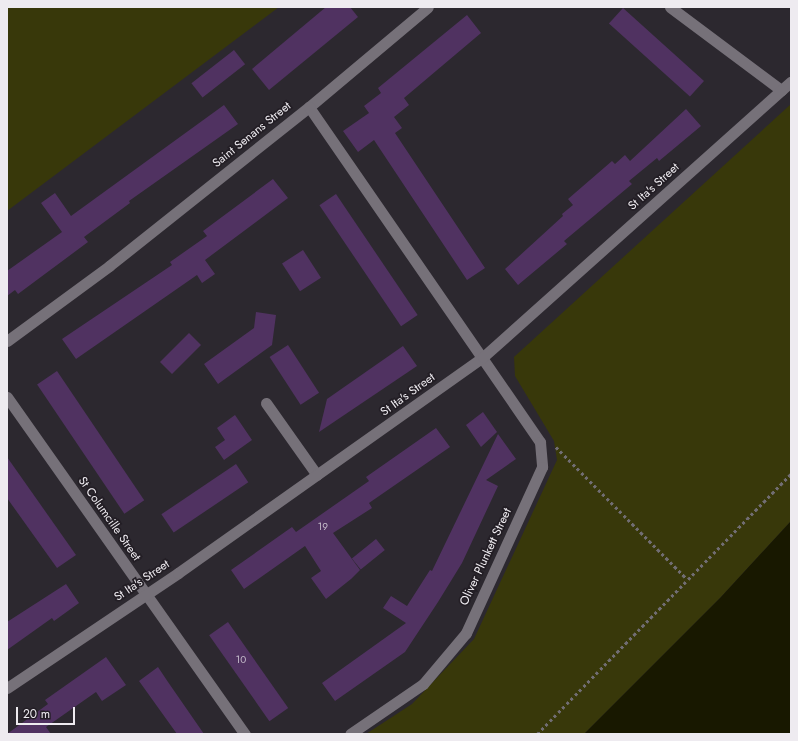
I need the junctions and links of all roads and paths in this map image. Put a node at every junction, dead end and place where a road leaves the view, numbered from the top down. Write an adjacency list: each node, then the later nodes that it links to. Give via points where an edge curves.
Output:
1 (428, 7): 5 (street)
2 (670, 7): 4 (street)
3 (791, 82): 4 (street, St Ita's Street)
4 (781, 90): 7 (street, St Ita's Street)
5 (309, 107): 6 (street, Saint Senans Street, via 109,266); 7 (street, Saint Senans Street)
6 (7, 341)
7 (483, 358): 10 (street, Oliver Plunkett Street); 12 (street, St Ita's Street)
8 (7, 397): 14 (street, St Columcille Street)
9 (266, 403): 12 (street)
10 (540, 442): 13 (path, via 555,447); 17 (street, Oliver Plunkett Street, via 542,467 466,633 423,684)
11 (791, 474): 13 (path)
12 (317, 475): 14 (street, St Ita's Street)
13 (687, 579): 18 (path)
14 (145, 593): 15 (street, St Ita's Street); 16 (street, St Columcille Street)
15 (7, 688)
16 (245, 734)
17 (350, 734)
18 (537, 734)

